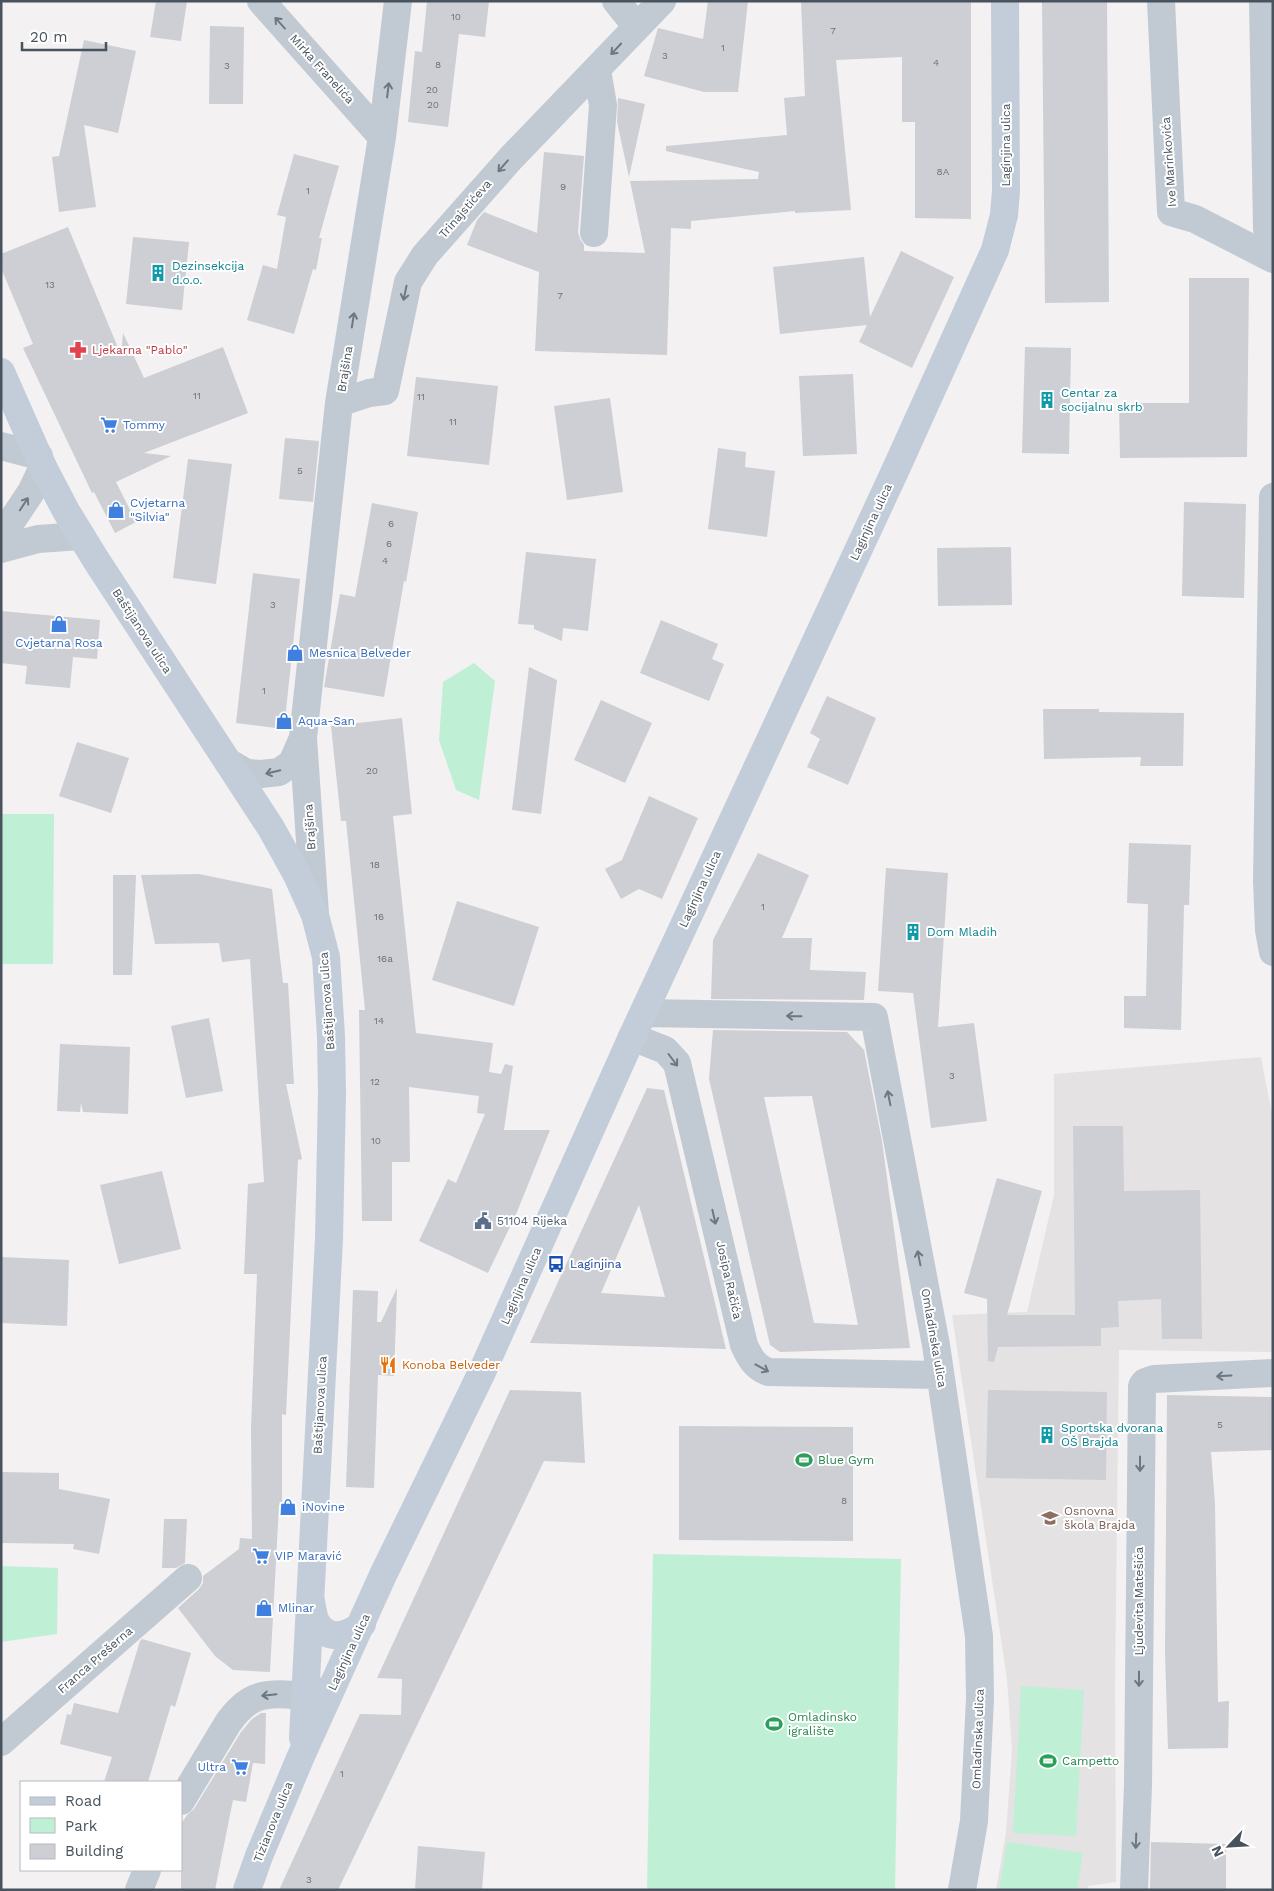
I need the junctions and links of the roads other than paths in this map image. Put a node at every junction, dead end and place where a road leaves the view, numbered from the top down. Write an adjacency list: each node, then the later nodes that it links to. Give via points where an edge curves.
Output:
1 (261, 1): 10 (street, Mirka Franelića, one-way to 1)
2 (398, 1): 10 (street, Brajšina, one-way to 2)
3 (616, 1): 8 (street)
4 (662, 1): 8 (street, Trinajstićeva)
5 (1005, 1): 26 (main road, Laginjina ulica, via 1006,191 1004,216 995,250)
6 (1161, 1): 13 (street, Ive Marinkovića, via 1171,212 1194,219)
7 (1263, 1): 12 (street, via 1267,229)
8 (637, 27): 9 (street, Trinajstićeva, one-way to 9)
9 (596, 70): 11 (street, via 603,105); 15 (street, Trinajstićeva, one-way to 15, via 510,158 425,255 408,282 385,390)
10 (382, 138): 15 (street, Brajšina, one-way to 10)
11 (594, 233)
12 (1273, 256)
13 (1273, 260)
14 (4, 387): 17 (main road, Baštijanova ulica)
15 (339, 403): 22 (street, Brajšina)
16 (1, 446): 17 (street)
17 (41, 462): 19 (main road, Baštijanova ulica); 20 (street, one-way to 17, via 32,492)
18 (1273, 496): 25 (street, via 1267,888)
19 (81, 536): 21 (street, via 38,539); 23 (main road, Baštijanova ulica)
20 (1, 537)
21 (1, 549)
22 (302, 738): 23 (street, Brajšina, one-way to 23, via 292,763 279,772 247,773); 24 (street, Brajšina)
23 (228, 762): 24 (main road, Baštijanova ulica, via 271,828)
24 (315, 915): 31 (main road, Baštijanova ulica, via 326,957 332,1093 329,1239)
25 (1273, 952)
26 (644, 1013): 27 (main road, Laginjina ulica); 29 (street, Omladinska ulica, one-way to 26, via 874,1017)
27 (632, 1038): 29 (street, Josipa Račića, one-way to 29, via 664,1050 677,1063 744,1345 754,1363 768,1372); 32 (main road, Laginjina ulica, via 482,1372)
28 (1273, 1373): 42 (street, Ljudevita Matešića, one-way to 42, via 1154,1379 1142,1386)
29 (940, 1375): 41 (street, Omladinska ulica, via 978,1636 980,1699 974,1821)
30 (188, 1578): 35 (street, Franca Prešerna)
31 (310, 1596): 32 (main road, via 317,1623 331,1634 347,1634); 34 (main road, Baštijanova ulica)
32 (362, 1624): 33 (main road, Laginjina ulica)
33 (333, 1686): 34 (street, via 323,1693); 36 (main road, Laginjina ulica)
34 (306, 1696): 36 (main road, Baštijanova ulica); 37 (street, one-way to 37, via 260,1696 247,1702 237,1711)
35 (1, 1742)
36 (300, 1756): 40 (main road, Tizianova ulica)
37 (182, 1799)
38 (147, 1871): 39 (street)
39 (139, 1890)
40 (247, 1890)
41 (962, 1890)
42 (1134, 1890)

